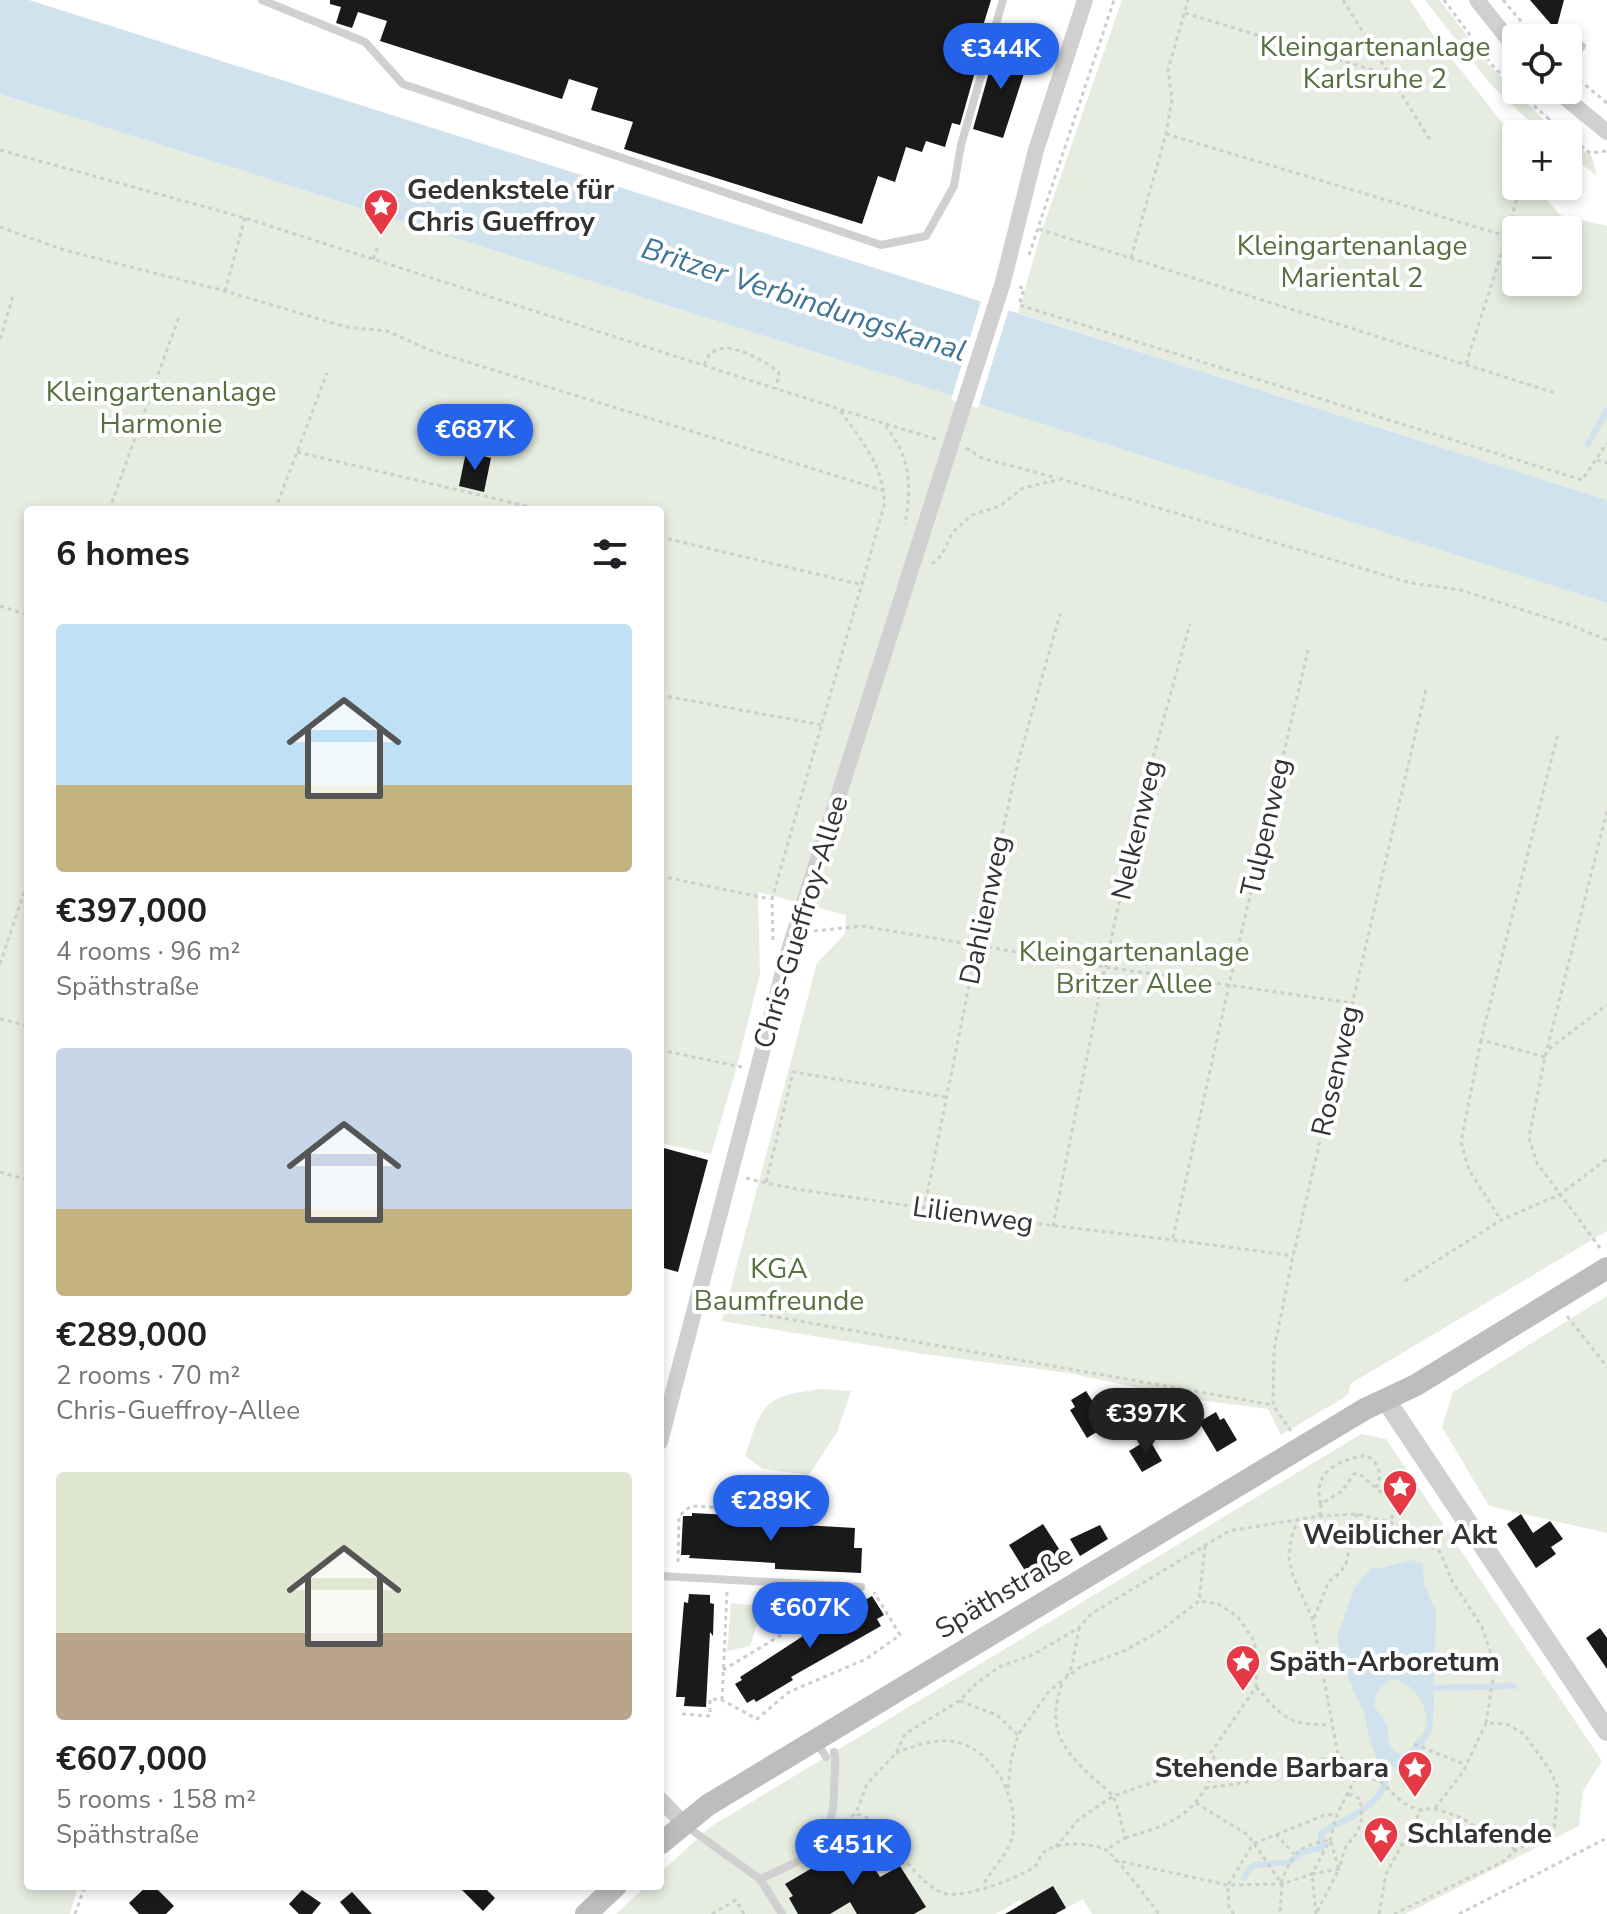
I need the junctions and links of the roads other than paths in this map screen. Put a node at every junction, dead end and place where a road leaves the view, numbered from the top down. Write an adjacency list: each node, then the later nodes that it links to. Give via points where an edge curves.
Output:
1 (262, 0): 2 (lane, via 365,42 403,84 881,245 926,236 954,186)
2 (1003, 0)
3 (1085, 0): 10 (street, Chris-Gueffroy-Allee, via 1036,150 963,409 788,953)
4 (1477, 0): 5 (street)
5 (1502, 31)
6 (1573, 104): 7 (street)
7 (1607, 132)
8 (1607, 1268): 9 (main road, Späthstraße, via 1438,1373)
9 (1385, 1399): 13 (street); 14 (main road, Späthstraße)
10 (664, 1426)
11 (664, 1576): 12 (lane)
12 (861, 1587)
13 (1607, 1731)
14 (825, 1750): 16 (main road, Späthstraße); 18 (lane, via 833,1807 824,1842 802,1860)
15 (664, 1803): 16 (street)
16 (683, 1823): 17 (main road, Späthstraße); 18 (lane)
17 (664, 1840)
18 (760, 1879): 21 (lane)
19 (612, 1890): 20 (main road)
20 (586, 1914)
21 (782, 1914)

